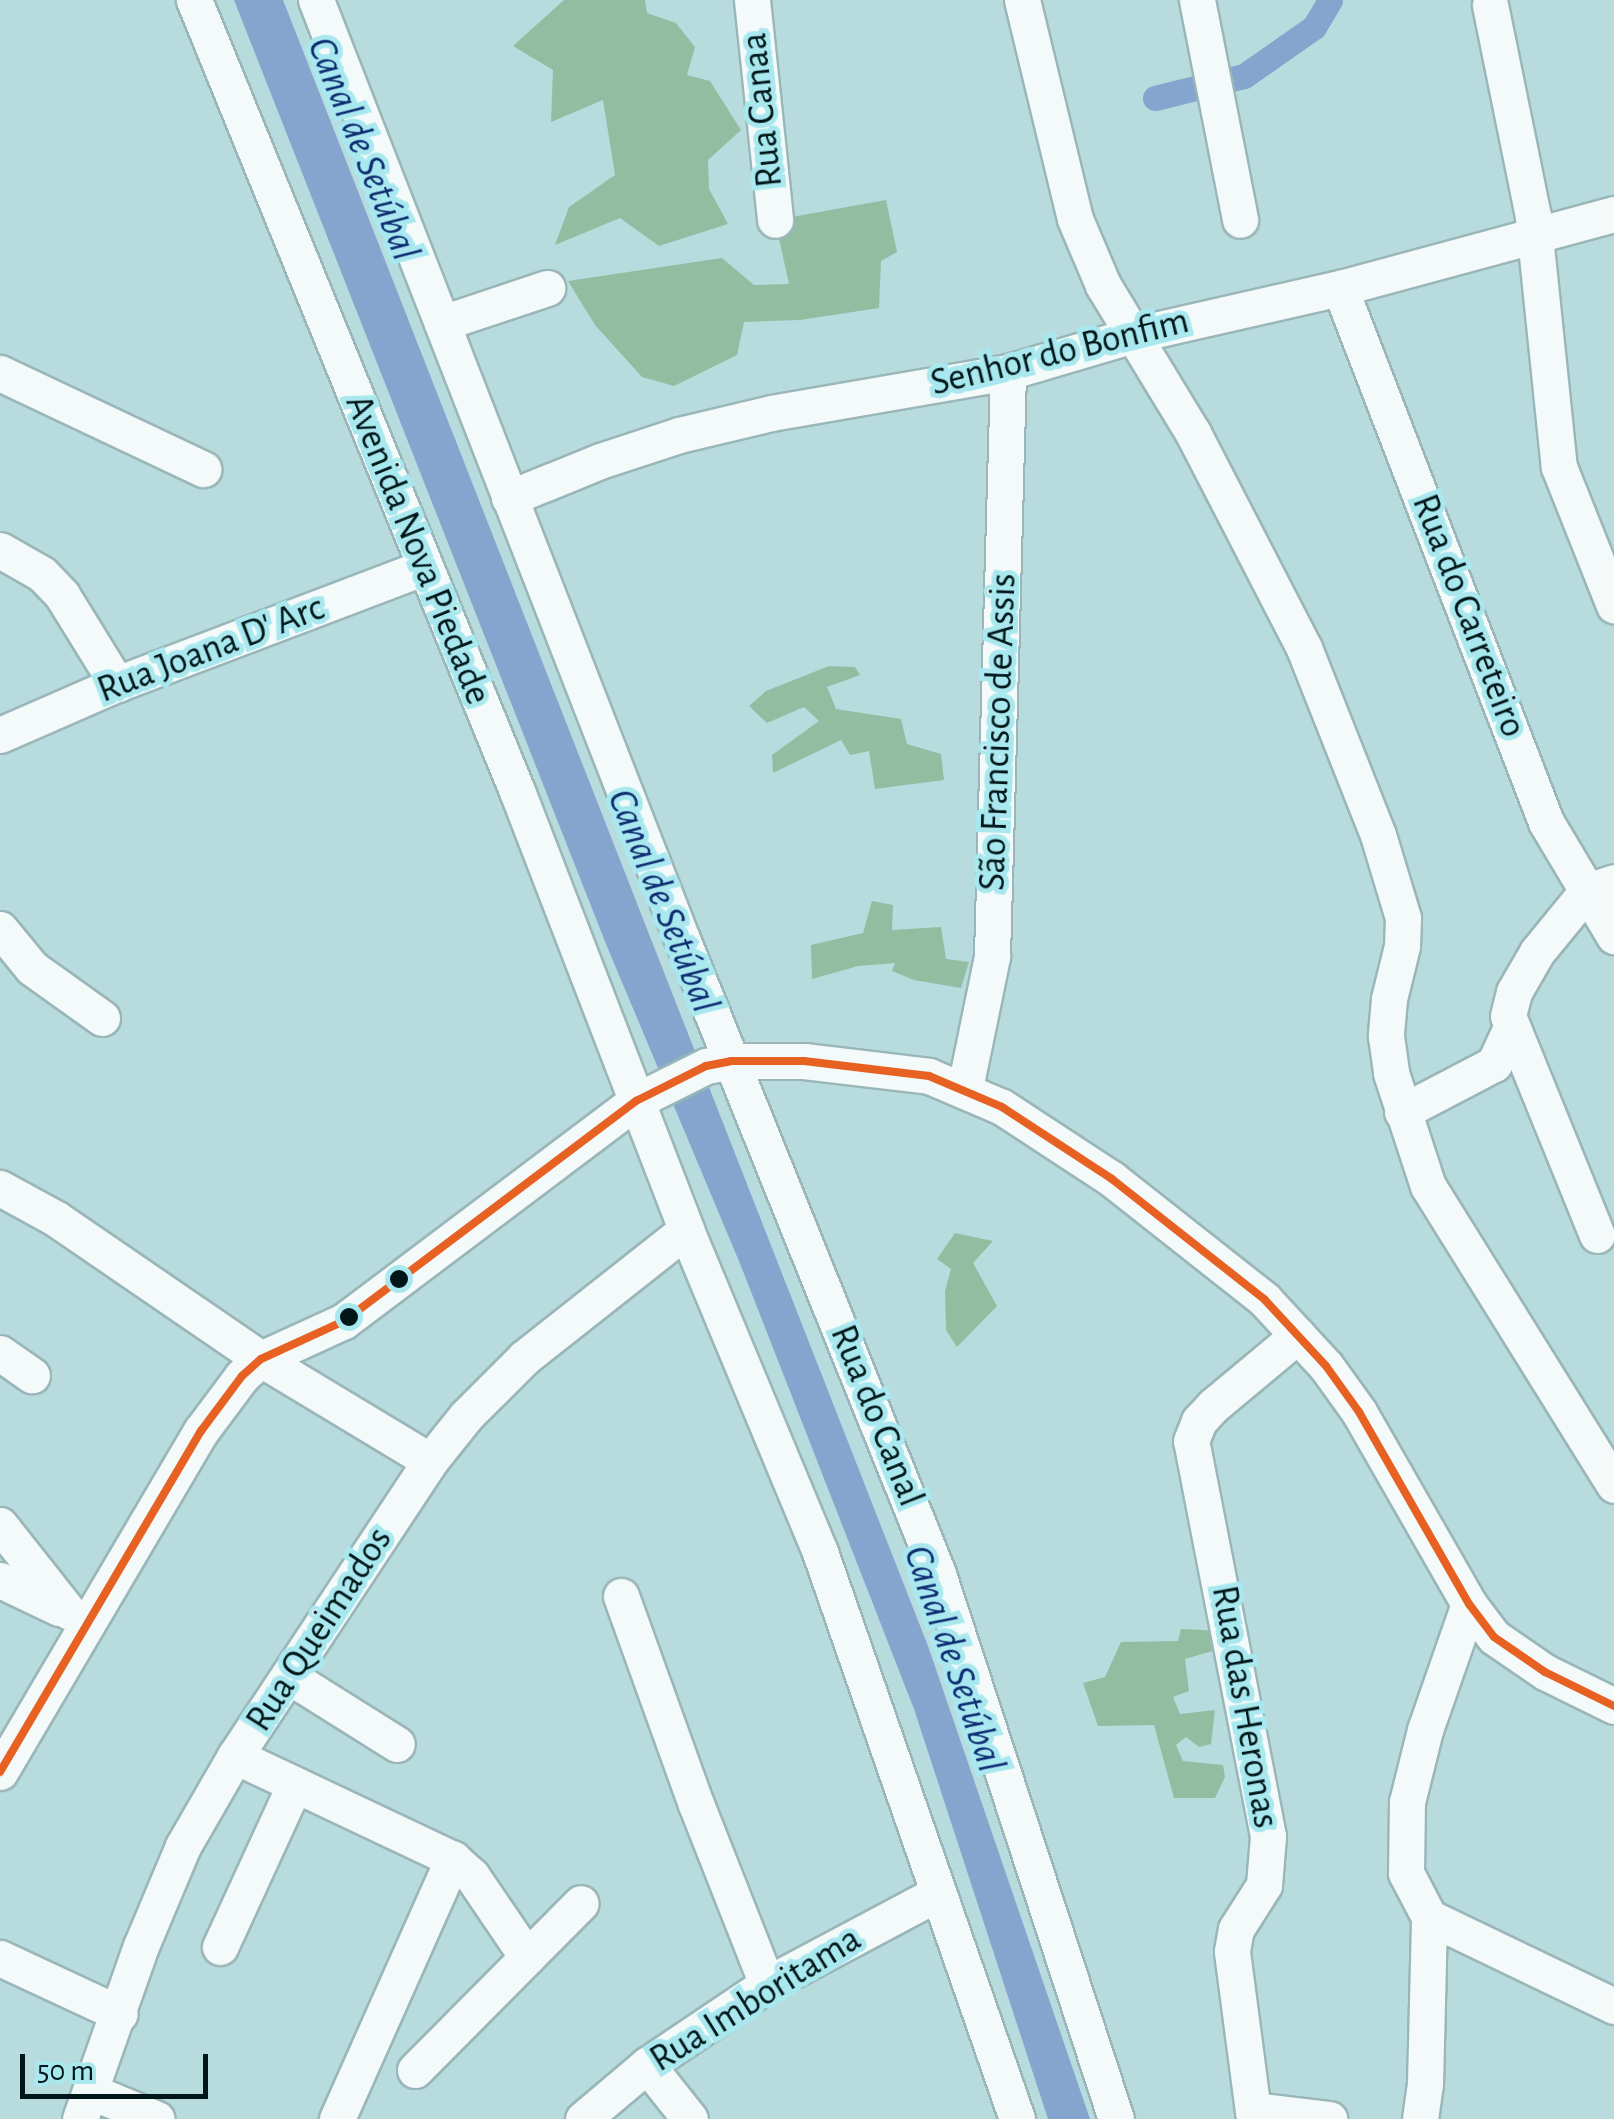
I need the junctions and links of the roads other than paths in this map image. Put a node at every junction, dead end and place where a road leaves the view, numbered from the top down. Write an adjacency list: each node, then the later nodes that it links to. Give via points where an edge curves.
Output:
1 (194, 0): 20 (street, Avenida Nova Piedade)
2 (316, 0): 13 (street)
3 (752, 0): 8 (street, Rua Canaa)
4 (1022, 0): 14 (street, via 1075,219)
5 (1197, 0): 9 (street)
6 (1490, 5): 10 (street)
7 (1614, 214): 10 (street, Senhor do Bonfim)
8 (775, 220)
9 (1240, 220)
10 (1534, 227): 12 (street, Senhor do Bonfim); 21 (street, via 1559,466)
11 (548, 288): 13 (street)
12 (1340, 288): 14 (street, Senhor do Bonfim); 24 (street, Rua do Carreteiro, via 1546,822)
13 (442, 322): 18 (street)
14 (1133, 335): 15 (street, Senhor do Bonfim); 32 (street, via 1193,433 1304,648 1378,835 1404,918 1386,1036)
15 (1008, 372): 18 (street, Senhor do Bonfim, via 679,435); 30 (street, São Francisco de Assis, via 992,956)
16 (0, 373): 17 (street)
17 (202, 469)
18 (509, 498): 29 (street)
19 (0, 550): 22 (street, via 42,574 62,595)
20 (423, 568): 22 (street, Rua Joana D' Arc); 31 (street, Avenida Nova Piedade)
21 (1614, 605)
22 (117, 684): 23 (street, Rua Joana D' Arc)
23 (0, 735)
24 (1600, 887): 26 (street, Rua do Carreteiro); 28 (street, via 1537,952 1514,992)
25 (0, 929): 27 (street, via 32,968)
26 (1614, 936)
27 (102, 1018)
28 (1511, 1028): 32 (street, via 1494,1064); 35 (street)
29 (719, 1063): 30 (street, via 867,1067); 31 (street); 72 (street, Rua do Canal, via 937,1571)
30 (965, 1088): 36 (street, via 1127,1190 1202,1246)
31 (648, 1094): 34 (street); 38 (street, via 344,1320)
32 (1402, 1112): 41 (street, via 1428,1186)
33 (0, 1188): 38 (street)
34 (686, 1230): 40 (street, Rua Queimados, via 524,1358); 54 (street, via 820,1552)
35 (1597, 1234)
36 (1298, 1335): 45 (street, via 1359,1412); 66 (street, Rua das Heronas, via 1214,1405 1191,1441 1268,1836 1264,1885 1232,1943)
37 (0, 1353): 39 (street)
38 (261, 1358): 40 (street); 46 (street, via 201,1432)
39 (32, 1375)
40 (430, 1461): 47 (street, Rua Queimados)
41 (1607, 1461)
42 (0, 1524): 46 (street)
43 (0, 1580): 46 (street)
44 (621, 1596): 60 (street)
45 (1469, 1604): 48 (street, via 1506,1648); 56 (street, via 1406,1802 1406,1873)
46 (77, 1617): 51 (street)
47 (290, 1678): 49 (street); 50 (street, Rua Queimados)
48 (1614, 1706)
49 (396, 1744)
50 (235, 1756): 52 (street); 62 (street, Rua Queimados, via 184,1846)
51 (0, 1772)
52 (295, 1784): 53 (street); 57 (street)
53 (453, 1859): 58 (street); 68 (street)
54 (938, 1893): 60 (street, Rua Imboritama); 71 (street)
55 (581, 1903): 58 (street)
56 (1430, 1917): 61 (street); 74 (street)
57 (220, 1947)
58 (528, 1957): 64 (street)
59 (0, 1958): 62 (street)
60 (768, 1984): 63 (street, Rua Imboritama)
61 (1614, 2006)
62 (120, 2014): 65 (street, Rua Queimados)
63 (647, 2066): 69 (street, Rua Imboritama); 70 (street)
64 (415, 2070)
65 (86, 2105): 67 (street)
66 (1254, 2115): 73 (street)
67 (157, 2119)
68 (337, 2119)
69 (583, 2119)
70 (690, 2119)
71 (1017, 2119)
72 (1116, 2119)
73 (1329, 2119)
74 (1420, 2119)

